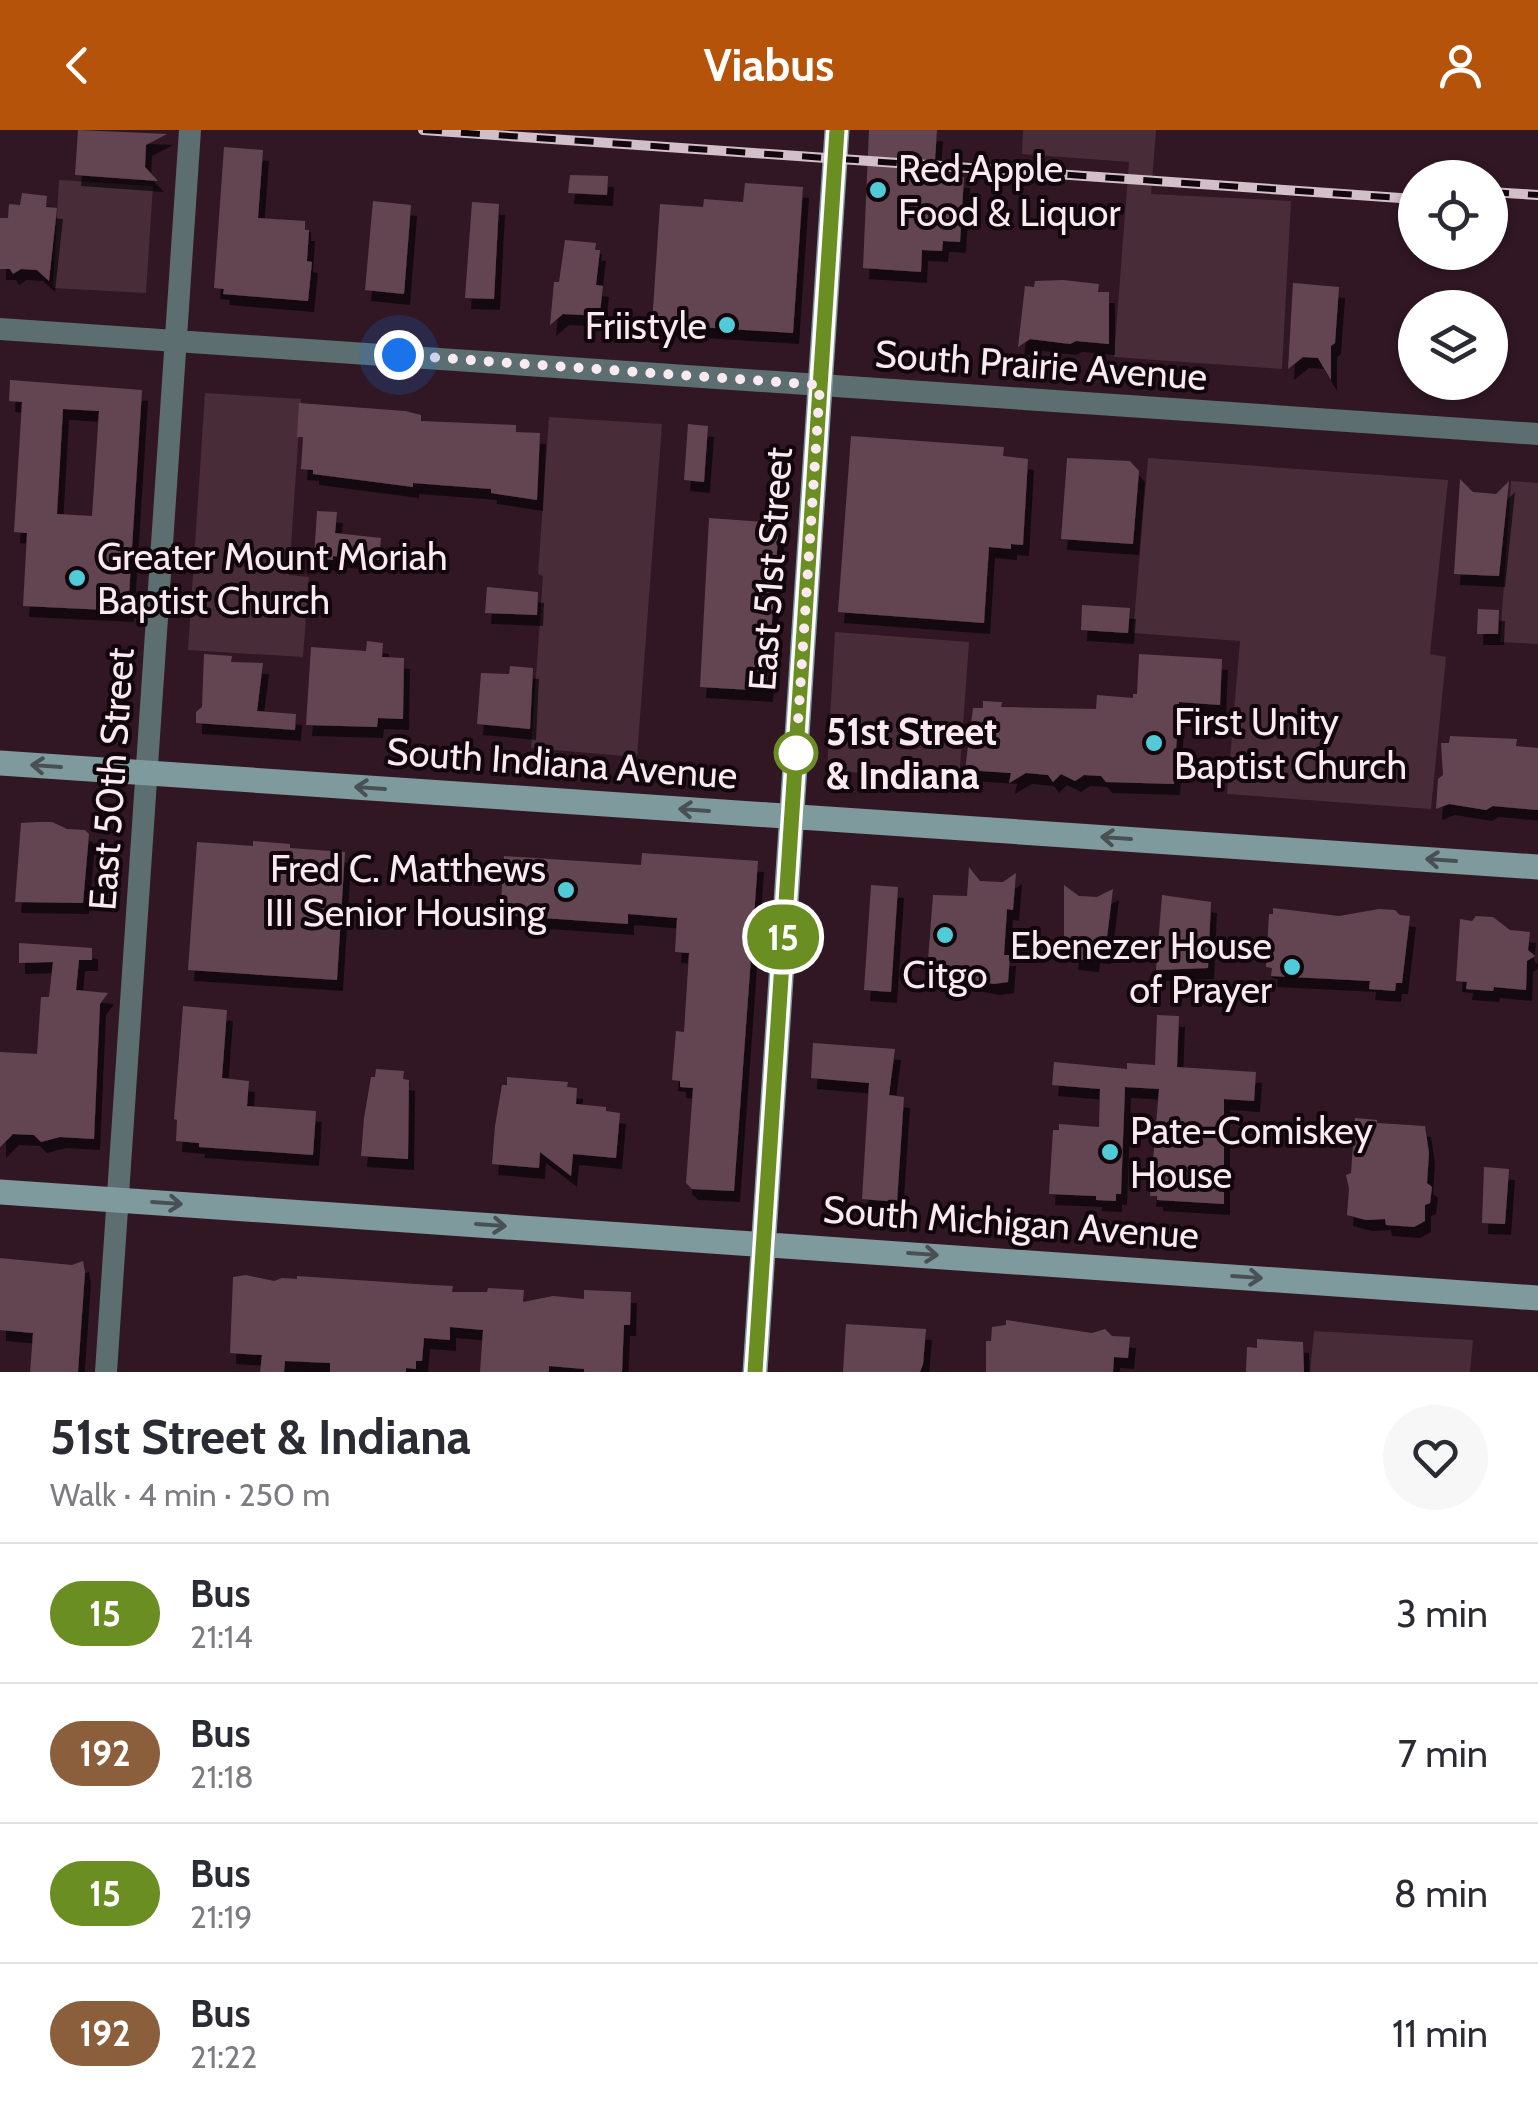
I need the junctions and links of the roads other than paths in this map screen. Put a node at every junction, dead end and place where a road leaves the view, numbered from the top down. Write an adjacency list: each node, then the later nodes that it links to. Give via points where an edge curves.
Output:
1 (190, 130): 4 (street, East 50th Street)
2 (837, 130): 5 (street, East 51st Street)
3 (0, 329): 4 (street, South Prairie Avenue)
4 (176, 339): 5 (street, South Prairie Avenue); 8 (street, East 50th Street)
5 (820, 385): 6 (street, South Prairie Avenue); 9 (street, East 51st Street)
6 (1538, 434)
7 (0, 762): 8 (street, South Indiana Avenue, one-way to 7)
8 (147, 772): 9 (street, South Indiana Avenue, one-way to 8); 12 (street, East 50th Street)
9 (792, 816): 10 (street, South Indiana Avenue, one-way to 9); 13 (street, East 51st Street)
10 (1538, 867)
11 (0, 1192): 12 (street, South Michigan Avenue)
12 (118, 1200): 13 (street, South Michigan Avenue, one-way to 13); 15 (street, East 50th Street)
13 (764, 1242): 14 (street, South Michigan Avenue, one-way to 14); 16 (street, East 51st Street)
14 (1538, 1298)
15 (106, 1372)
16 (755, 1372)

